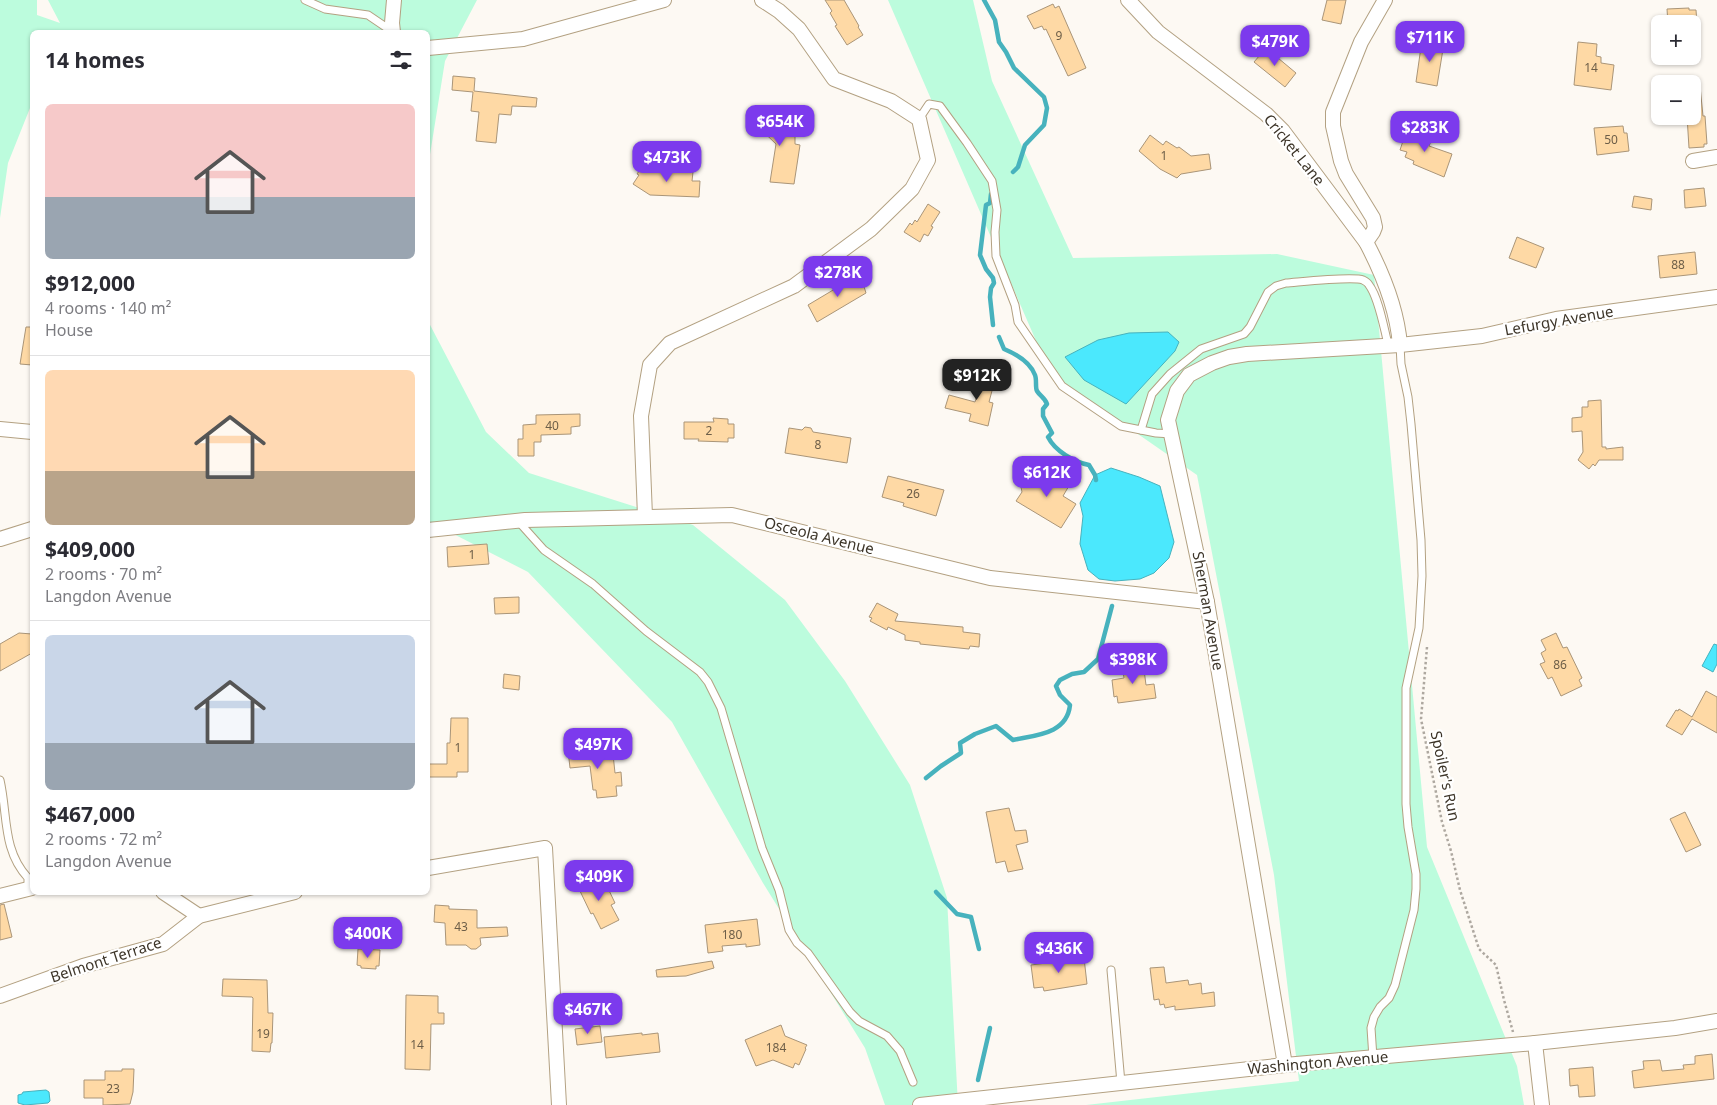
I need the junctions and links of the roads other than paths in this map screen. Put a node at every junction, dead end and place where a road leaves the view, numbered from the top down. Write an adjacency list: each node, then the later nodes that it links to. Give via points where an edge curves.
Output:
1 (305, 0): 7 (lane, via 325,9 368,15)
2 (394, 0): 8 (street)
3 (664, 0): 9 (street, via 523,38)
4 (762, 0): 10 (street, via 798,29 834,79 891,101)
5 (1128, 0): 13 (street, Cricket Lane, via 1158,32 1266,114 1283,131)
6 (1385, 0): 13 (street, via 1361,42 1333,112 1340,161 1373,218 1375,227)
7 (390, 30)
8 (393, 30)
9 (430, 48)
10 (919, 119): 17 (lane, via 930,104 940,106 992,181 997,210 994,232 996,256 1015,305 1018,322 1062,386 1121,426); 20 (street, via 928,160 912,189 871,229 794,286 670,343 650,365 641,416)
11 (1717, 157): 12 (street)
12 (1693, 162)
13 (1366, 242): 15 (street, Cricket Lane, via 1376,259 1399,325)
14 (1717, 296): 15 (street, Lefurgy Avenue, via 1556,319 1482,336)
15 (1394, 344): 17 (lane, via 1369,284 1363,280 1276,286 1268,292 1244,334 1201,349 1170,374 1152,394); 19 (street, Sherman Avenue, via 1229,357 1189,375 1177,391 1168,420); 37 (lane, via 1408,397 1421,549 1419,628 1408,672 1406,697 1406,804 1416,889 1414,910 1395,985 1374,1017 1371,1028)
16 (0, 429): 18 (street)
17 (1141, 430): 19 (lane)
18 (30, 432)
19 (1172, 434): 25 (street, Sherman Avenue)
20 (645, 516): 21 (street, Osceola Avenue); 25 (street, Osceola Avenue, via 732,515 990,578)
21 (517, 521): 23 (street, Osceola Avenue); 39 (lane, via 544,550 593,584 708,682 721,708 789,930 850,1012 859,1021 887,1036 900,1051)
22 (30, 530): 24 (street)
23 (430, 530)
24 (0, 539)
25 (1207, 602): 38 (street, Sherman Avenue)
26 (0, 780): 28 (lane, via 11,849 18,867 28,878)
27 (430, 868): 41 (street, via 546,848)
28 (30, 888): 31 (street)
29 (168, 895): 32 (street)
30 (283, 895): 32 (street, Belmont Terrace)
31 (0, 896)
32 (199, 916): 34 (street, Belmont Terrace, via 163,944 83,966)
33 (1111, 970): 40 (lane)
34 (0, 996)
35 (1717, 1020): 36 (street, Washington Avenue, via 1675,1028)
36 (1535, 1043): 37 (street, Washington Avenue); 43 (street)
37 (1373, 1058): 38 (street, Washington Avenue)
38 (1285, 1065): 40 (street, Washington Avenue)
39 (913, 1082)
40 (1121, 1083): 42 (street, Washington Avenue)
41 (559, 1105)
42 (920, 1105)
43 (1542, 1105)

